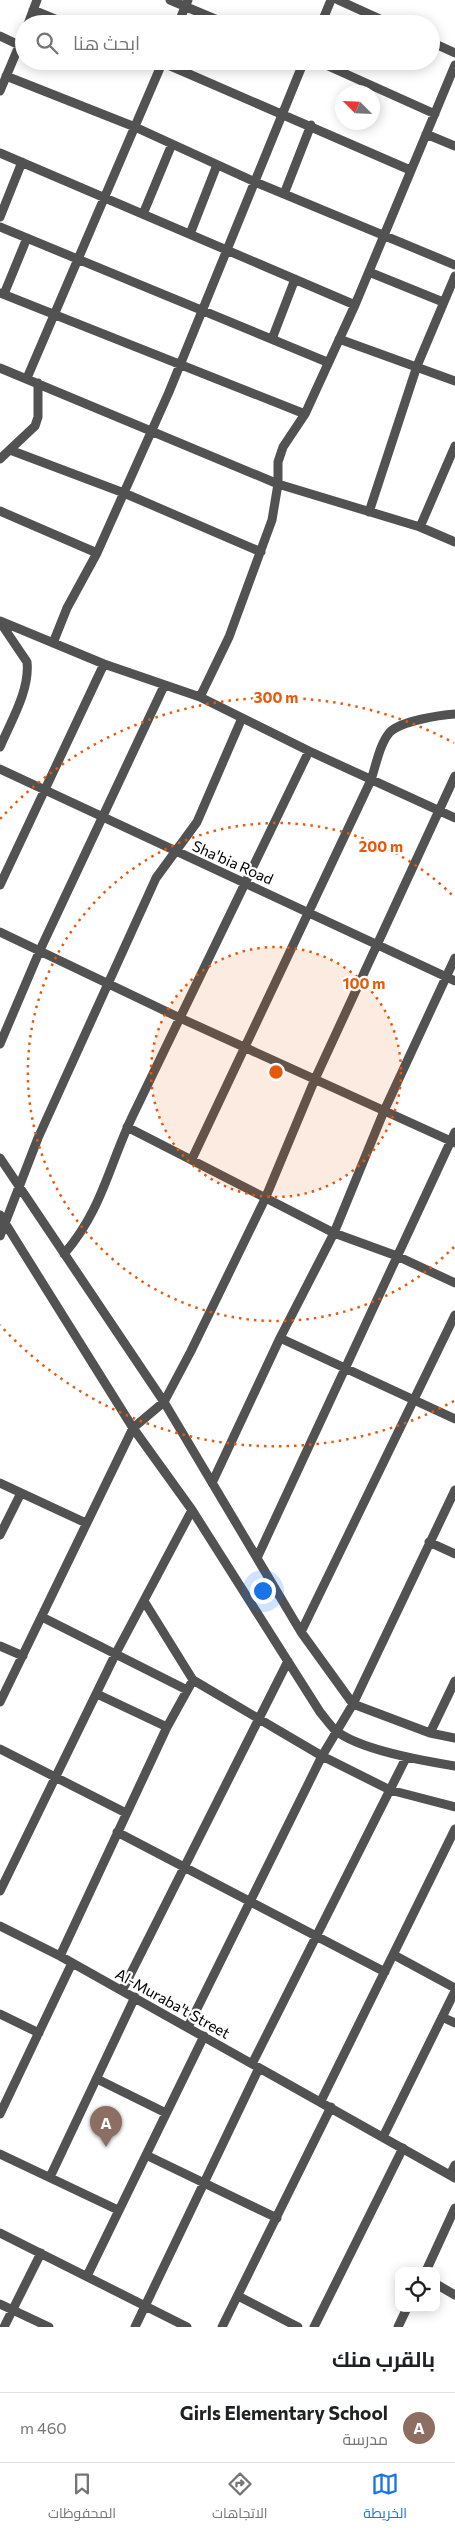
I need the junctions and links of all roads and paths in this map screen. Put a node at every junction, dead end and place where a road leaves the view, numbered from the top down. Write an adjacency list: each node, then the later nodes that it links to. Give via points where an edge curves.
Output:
1 (37, 0): 6 (street)
2 (170, 0): 5 (street)
3 (331, 0): 11 (street)
4 (338, 0): 12 (street)
5 (187, 3): 9 (street); 10 (street)
6 (33, 10): 7 (street); 8 (street)
7 (31, 15)
8 (45, 15)
9 (182, 15)
10 (210, 15)
11 (324, 15)
12 (371, 15)
13 (0, 36): 14 (street)
14 (15, 43)
15 (440, 46): 16 (street)
16 (455, 53)
17 (15, 56): 23 (street)
18 (455, 65): 26 (street)
19 (158, 70): 28 (street)
20 (180, 70): 25 (street)
21 (300, 70): 25 (street)
22 (337, 70): 26 (street)
23 (6, 76): 24 (street); 28 (street)
24 (0, 91)
25 (283, 114): 27 (street); 36 (street)
26 (435, 114): 29 (street)
27 (311, 126): 35 (street); 37 (street)
28 (135, 127): 30 (street); 38 (street)
29 (426, 134): 31 (street); 35 (street)
30 (172, 144): 34 (street); 39 (street)
31 (455, 146)
32 (0, 153): 33 (street)
33 (22, 162): 38 (street); 40 (street)
34 (217, 164): 36 (street); 42 (street)
35 (410, 170): 43 (street)
36 (255, 182): 37 (street); 45 (street)
37 (284, 194): 43 (street)
38 (106, 197): 39 (street); 46 (street)
39 (143, 214): 42 (street)
40 (0, 217)
41 (0, 227): 44 (street)
42 (190, 234): 45 (street)
43 (384, 235): 47 (street); 48 (street)
44 (27, 238): 46 (street); 51 (street)
45 (228, 250): 50 (street); 54 (street)
46 (78, 259): 54 (street); 55 (street)
47 (455, 265)
48 (369, 272): 52 (street); 53 (street)
49 (455, 276): 52 (street)
50 (295, 279): 53 (street); 56 (street)
51 (2, 294): 55 (street)
52 (443, 302): 60 (street)
53 (355, 305): 57 (street)
54 (203, 310): 56 (street); 59 (street)
55 (54, 314): 59 (street); 62 (street)
56 (272, 339): 58 (street)
57 (340, 339): 58 (street); 60 (street)
58 (328, 362): 65 (street)
59 (180, 366): 65 (street); 66 (street)
60 (417, 366): 63 (street); 73 (street)
61 (0, 368): 62 (street)
62 (27, 378): 64 (street)
63 (455, 381)
64 (38, 383): 66 (street); 68 (street, via 35,426)
65 (305, 414): 70 (street, via 283,447 278,462)
66 (151, 432): 70 (street); 71 (street)
67 (455, 446): 74 (street)
68 (10, 450): 69 (street); 71 (street)
69 (0, 459)
70 (278, 484): 73 (street); 76 (street, via 272,520)
71 (124, 493): 76 (street); 77 (street)
72 (0, 510): 77 (street)
73 (368, 512): 74 (street)
74 (420, 527): 75 (street)
75 (455, 542)
76 (261, 552): 84 (street, via 229,637)
77 (97, 553): 81 (street, via 67,608)
78 (0, 621): 79 (street); 81 (street)
79 (11, 639): 80 (street); 87 (street, via 27,662 28,669 26,684)
80 (0, 641)
81 (53, 643): 82 (street)
82 (104, 664): 83 (street); 92 (street)
83 (164, 686): 84 (street); 94 (street)
84 (200, 697): 86 (street)
85 (455, 714): 91 (street, via 439,715 390,732)
86 (242, 718): 88 (street); 96 (street, via 197,822)
87 (1, 743)
88 (309, 751): 91 (street); 97 (street)
89 (0, 769): 92 (street, Sha'bia Road)
90 (455, 776): 93 (street)
91 (371, 780): 93 (street); 99 (street)
92 (45, 788): 94 (street, Sha'bia Road); 98 (street)
93 (439, 811): 95 (street); 101 (street)
94 (104, 816): 96 (street, Sha'bia Road); 102 (street)
95 (455, 818)
96 (176, 852): 97 (street, Sha'bia Road); 105 (street, via 156,878)
97 (245, 883): 99 (street, Sha'bia Road); 106 (street)
98 (0, 885)
99 (308, 912): 101 (street, Sha'bia Road); 108 (street)
100 (0, 932): 102 (street)
101 (377, 944): 104 (street, Sha'bia Road); 109 (street)
102 (40, 950): 105 (street); 107 (street)
103 (455, 958): 104 (street)
104 (451, 979): 110 (street)
105 (108, 983): 106 (street); 116 (street)
106 (180, 1018): 108 (street); 111 (street)
107 (0, 1044)
108 (245, 1047): 109 (street); 115 (street)
109 (315, 1079): 110 (street); 117 (street)
110 (384, 1111): 113 (street); 119 (street)
111 (127, 1127): 115 (street); 121 (street, via 99,1201 82,1233)
112 (455, 1132): 113 (street)
113 (453, 1142): 122 (street)
114 (0, 1158): 116 (street)
115 (192, 1159): 117 (street)
116 (19, 1187): 118 (street); 121 (street)
117 (265, 1199): 119 (street); 128 (street)
118 (2, 1218): 120 (street); 130 (street)
119 (334, 1232): 122 (street); 125 (street)
120 (0, 1236)
121 (64, 1254): 128 (street)
122 (397, 1256): 123 (street); 126 (street)
123 (455, 1282)
124 (455, 1315): 127 (street)
125 (280, 1338): 126 (street); 132 (street)
126 (345, 1366): 127 (street); 140 (street)
127 (414, 1400): 129 (street); 143 (street)
128 (164, 1402): 130 (street); 132 (street)
129 (455, 1419)
130 (133, 1428): 135 (street); 136 (street)
131 (0, 1483): 134 (street)
132 (212, 1483): 140 (street)
133 (455, 1490): 138 (street)
134 (21, 1493): 136 (street); 137 (street)
135 (192, 1510): 141 (street); 147 (street)
136 (86, 1523): 142 (street)
137 (0, 1534)
138 (429, 1542): 139 (street); 154 (street)
139 (455, 1554)
140 (258, 1558): 143 (street)
141 (144, 1601): 145 (street); 148 (street)
142 (42, 1617): 145 (street); 146 (street)
143 (301, 1632): 154 (street)
144 (0, 1646): 146 (street)
145 (116, 1653): 150 (street); 151 (street)
146 (23, 1656): 153 (street)
147 (288, 1660): 155 (street); 157 (street, via 320,1712)
148 (193, 1680): 150 (street); 155 (street)
149 (455, 1680): 152 (street)
150 (187, 1690): 156 (street)
151 (97, 1694): 156 (street); 164 (street)
152 (451, 1698): 158 (street)
153 (0, 1702)
154 (352, 1704): 157 (street); 158 (street)
155 (260, 1720): 161 (street); 170 (street)
156 (167, 1727): 167 (street)
157 (336, 1730): 161 (street); 162 (street, via 353,1740)
158 (430, 1733): 159 (street)
159 (455, 1738)
160 (0, 1750): 164 (street)
161 (322, 1756): 165 (street); 172 (street)
162 (406, 1758): 163 (street); 165 (street)
163 (455, 1766)
164 (56, 1776): 167 (street); 171 (street)
165 (390, 1790): 166 (street); 174 (street)
166 (455, 1807)
167 (126, 1812): 169 (street)
168 (455, 1829): 175 (street)
169 (117, 1832): 170 (street); 176 (street)
170 (184, 1867): 172 (street); 179 (street)
171 (0, 1892)
172 (251, 1902): 174 (street); 185 (street)
173 (0, 1926): 176 (street, Al-Muraba't Street)
174 (317, 1937): 178 (street); 188 (street)
175 (394, 1955): 178 (street); 180 (street)
176 (60, 1956): 177 (street, Al-Muraba't Street)
177 (72, 1962): 179 (street, Al-Muraba't Street); 186 (street)
178 (385, 1972): 190 (street)
179 (122, 1990): 181 (street, Al-Muraba't Street)
180 (455, 1990): 183 (street)
181 (135, 1997): 185 (street, Al-Muraba't Street); 189 (street)
182 (0, 2014): 186 (street)
183 (442, 2017): 184 (street); 194 (street)
184 (455, 2023)
185 (188, 2027): 187 (street, Al-Muraba't Street)
186 (39, 2032): 193 (street)
187 (204, 2036): 188 (street, Al-Muraba't Street); 192 (street)
188 (256, 2066): 190 (street, Al-Muraba't Street); 201 (street)
189 (97, 2079): 192 (street); 199 (street)
190 (321, 2101): 191 (street, Al-Muraba't Street)
191 (331, 2107): 194 (street, Al-Muraba't Street); 204 (street)
192 (166, 2113): 197 (street)
193 (0, 2114)
194 (383, 2137): 195 (street, Al-Muraba't Street)
195 (402, 2148): 200 (street, Al-Muraba't Street); 222 (street)
196 (0, 2154): 199 (street)
197 (146, 2154): 201 (street); 203 (street)
198 (455, 2165): 200 (street)
199 (50, 2177): 203 (street)
200 (453, 2177)
201 (204, 2182): 204 (street); 213 (street)
202 (455, 2208): 207 (street)
203 (118, 2210): 208 (street)
204 (277, 2218): 211 (street)
205 (0, 2233): 206 (street)
206 (40, 2253): 208 (street); 214 (street)
207 (428, 2267)
208 (87, 2276): 213 (street)
209 (440, 2286): 210 (street)
210 (455, 2294)
211 (238, 2296): 220 (street); 221 (street)
212 (0, 2304): 214 (street)
213 (147, 2306): 218 (street); 219 (street)
214 (13, 2310): 216 (street); 217 (street)
215 (406, 2312): 223 (street)
216 (4, 2327)
217 (49, 2327)
218 (135, 2327)
219 (187, 2327)
220 (222, 2327)
221 (298, 2327)
222 (314, 2327)
223 (398, 2327)

